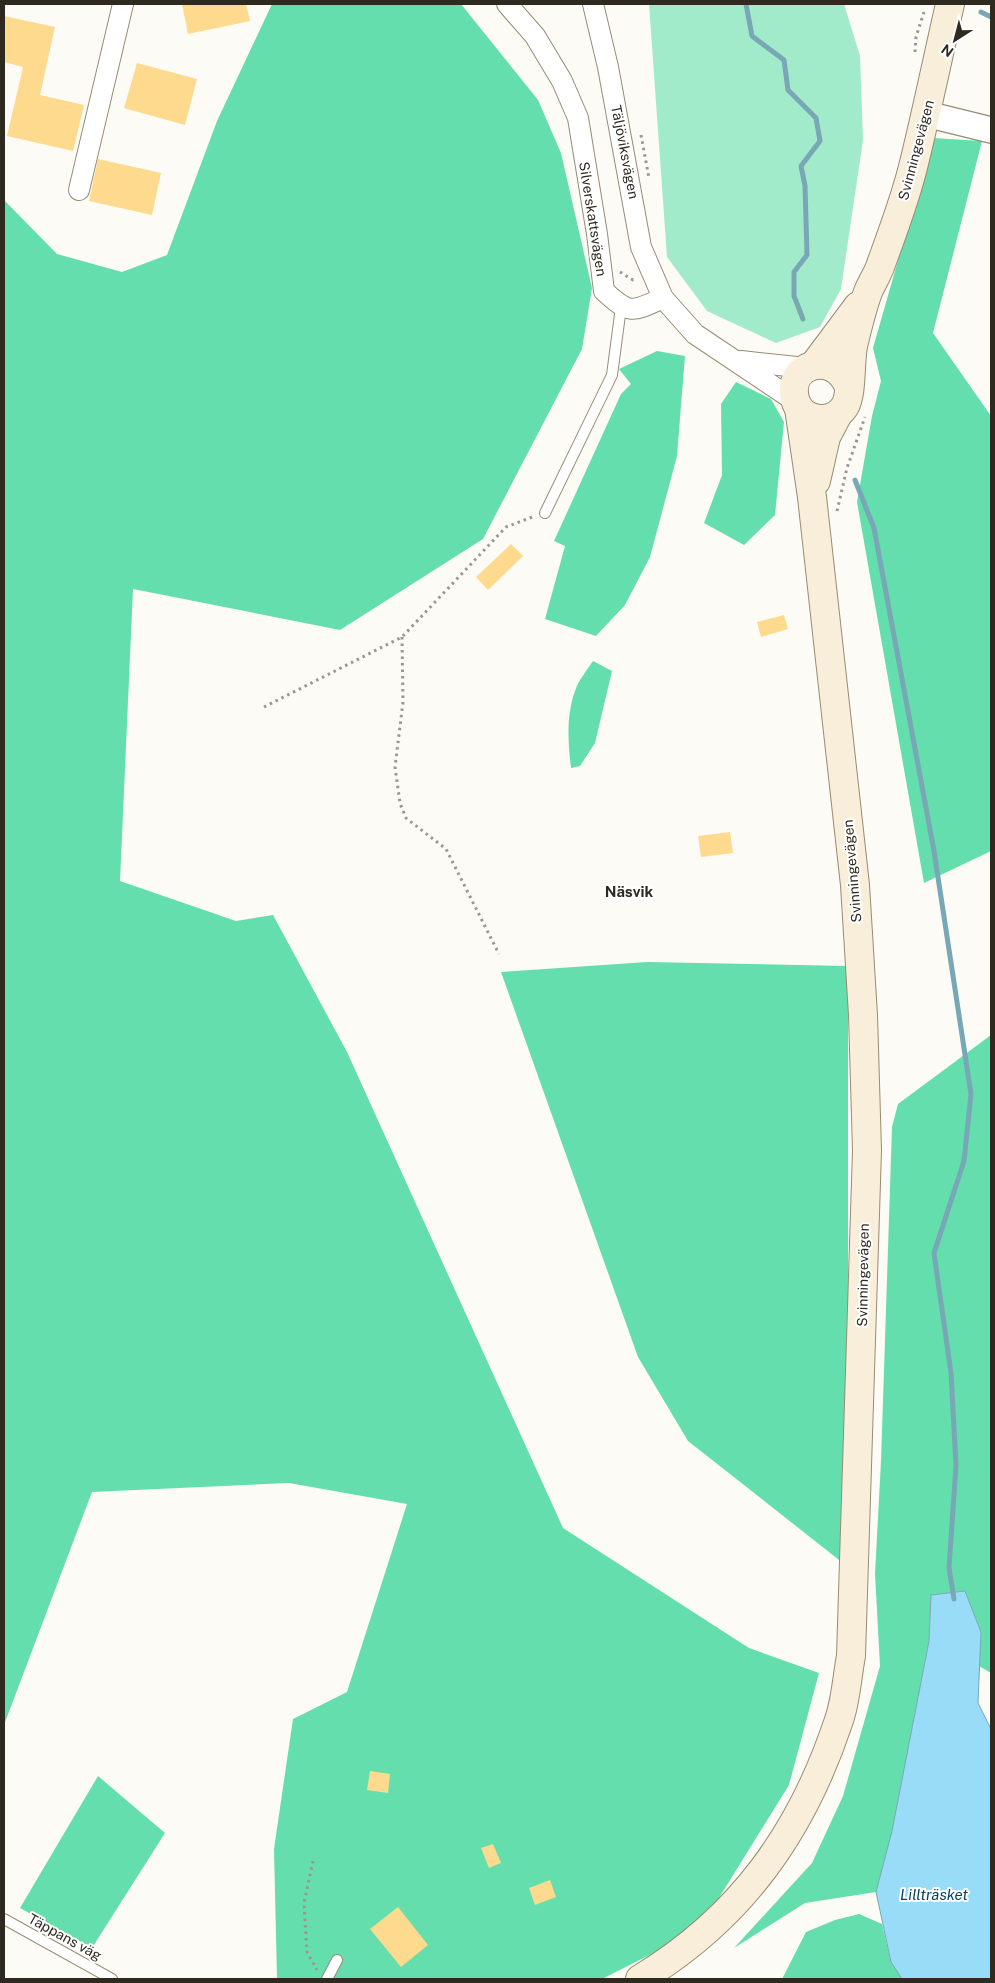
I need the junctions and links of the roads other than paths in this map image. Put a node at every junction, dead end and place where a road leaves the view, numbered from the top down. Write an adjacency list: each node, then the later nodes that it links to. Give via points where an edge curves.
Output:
1 (123, 4): 7 (street)
2 (507, 4): 10 (street, Silverskattsvägen, via 535,36 562,80 578,118 604,291)
3 (593, 4): 9 (street, Täljöviksvägen, via 619,121 641,247)
4 (950, 4): 5 (main road, Svinningevägen)
5 (926, 114): 6 (street); 8 (main road, Svinningevägen, via 910,179)
6 (991, 130)
7 (79, 190)
8 (868, 292): 12 (main road, Svinningevägen); 13 (main road, Svinningevägen, via 853,346)
9 (663, 298): 10 (street, via 638,310); 11 (street, via 695,334)
10 (621, 307): 17 (lane, via 612,375)
11 (736, 360): 12 (street); 14 (street)
12 (810, 367): 13 (main road, via 832,366 840,371); 14 (main road, Svinningevägen, via 795,383)
13 (848, 385): 15 (main road, Svinningevägen, via 847,401)
14 (797, 404): 15 (main road, via 814,418); 16 (main road, Svinningevägen)
15 (838, 414): 16 (main road, Svinningevägen, via 826,438)
16 (812, 497): 22 (main road, Svinningevägen, via 854,885 863,1015 867,1150 851,1656 840,1718 816,1780 780,1848 732,1908 713,1926 666,1964)
17 (545, 513)
18 (4, 1919): 21 (lane, Täppans väg)
19 (337, 1960): 20 (lane)
20 (322, 1976)
21 (112, 1979)
22 (640, 1979)

